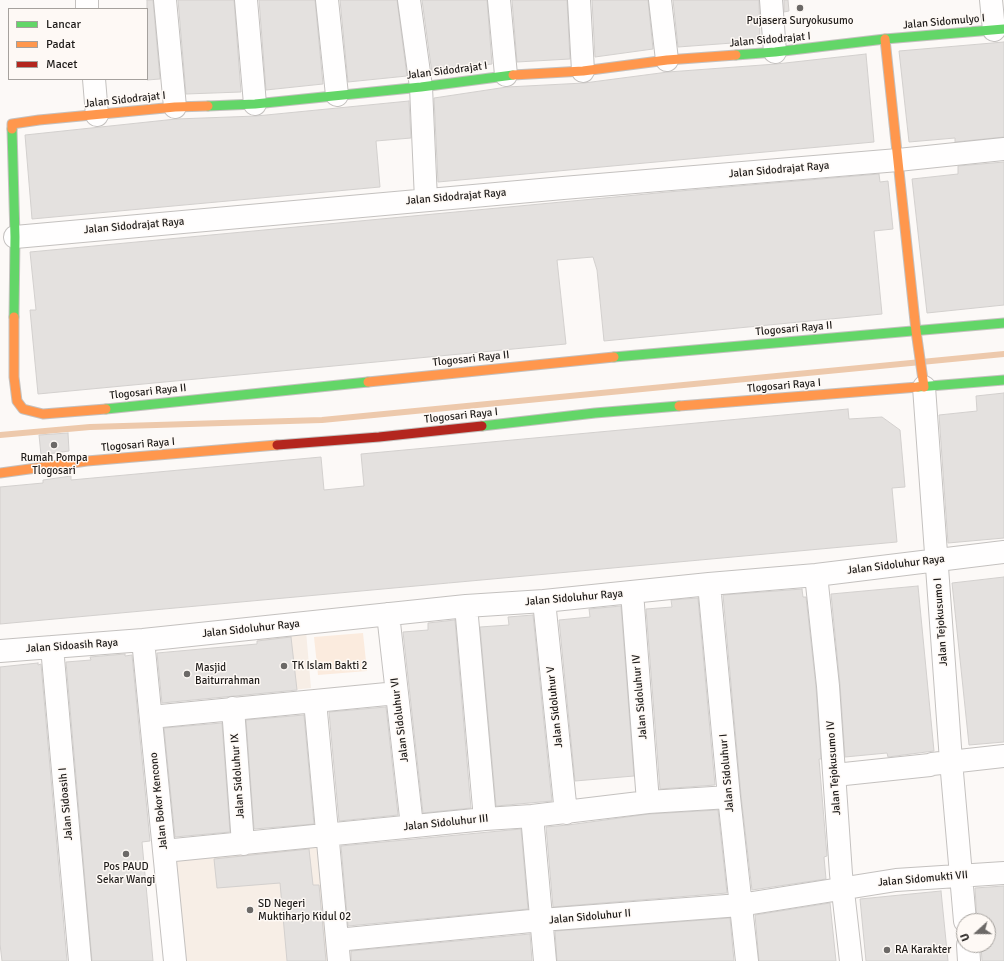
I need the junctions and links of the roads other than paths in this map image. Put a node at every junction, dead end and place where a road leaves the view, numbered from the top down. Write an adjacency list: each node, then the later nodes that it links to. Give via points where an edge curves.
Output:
1 (165, 0): 20 (street)
2 (246, 0): 19 (street)
3 (327, 0): 18 (street)
4 (409, 0): 17 (street)
5 (499, 0): 15 (street)
6 (579, 0): 14 (street)
7 (660, 0): 13 (street)
8 (771, 0): 12 (street)
9 (991, 0): 10 (street)
10 (999, 29): 11 (street, Jalan Sidomulyo I)
11 (885, 39): 12 (street, Jalan Sidodrajat I); 23 (street)
12 (775, 52): 13 (street, Jalan Sidodrajat I)
13 (666, 60): 14 (street, Jalan Sidodrajat I)
14 (583, 71): 15 (street, Jalan Sidodrajat I)
15 (506, 75): 17 (street, Jalan Sidodrajat I)
16 (94, 80): 21 (street)
17 (421, 87): 18 (street, Jalan Sidodrajat I); 24 (street)
18 (337, 95): 19 (street, Jalan Sidodrajat I)
19 (255, 104): 20 (street, Jalan Sidodrajat I)
20 (175, 107): 21 (street, Jalan Sidodrajat I)
21 (97, 115): 25 (street, Jalan Sidodrajat I, via 12,124)
22 (1004, 149): 23 (street, Jalan Sidodrajat Raya)
23 (898, 160): 24 (street, Jalan Sidodrajat Raya); 27 (street)
24 (426, 200): 25 (street, Jalan Sidodrajat Raya)
25 (15, 237): 27 (street, Tlogosari Raya II, via 14,377 17,401 23,409 43,414 585,359)
26 (1004, 323): 27 (street, Tlogosari Raya II)
27 (916, 331): 29 (street)
28 (1004, 380): 29 (street, Tlogosari Raya I)
29 (924, 383): 30 (street, Tlogosari Raya I, via 595,413 379,437 87,461); 32 (street, Jalan Tejokusumo I)
30 (0, 473)
31 (1004, 552): 32 (street, Jalan Sidoluhur Raya)
32 (936, 560): 33 (street, Jalan Sidoluhur Raya); 47 (street, Jalan Tejokusumo I)
33 (816, 575): 34 (street, Jalan Sidoluhur Raya); 48 (street, Jalan Tejokusumo IV)
34 (709, 584): 35 (street, Jalan Sidoluhur Raya); 49 (street, Jalan Sidoluhur I)
35 (632, 592): 36 (street, Jalan Sidoluhur Raya); 50 (street, Jalan Sidoluhur IV)
36 (544, 601): 37 (street, Jalan Sidoluhur Raya); 51 (street, Jalan Sidoluhur V)
37 (466, 606): 38 (street, Jalan Sidoluhur Raya); 53 (street)
38 (388, 614): 39 (street, Jalan Sidoluhur Raya); 42 (street, Jalan Sidoluhur VI)
39 (143, 640): 40 (street, Jalan Sidoasih Raya); 45 (street, Jalan Bokor Kencono)
40 (52, 647): 41 (street, Jalan Sidoasih Raya); 65 (street, Jalan Sidoasih I)
41 (0, 651)
42 (397, 692): 43 (street); 54 (street, Jalan Sidoluhur VI)
43 (315, 701): 44 (street); 55 (street)
44 (233, 708): 45 (street); 56 (street, Jalan Sidoluhur IX)
45 (151, 717): 57 (street, Jalan Bokor Kencono)
46 (1004, 756): 47 (street)
47 (951, 761): 48 (street); 59 (street, Jalan Tejokusumo I)
48 (835, 775): 60 (street, Jalan Tejokusumo IV)
49 (729, 797): 50 (street, Jalan Sidoluhur III); 61 (street, Jalan Sidoluhur I)
50 (648, 802): 51 (street, Jalan Sidoluhur III)
51 (566, 813): 52 (street, Jalan Sidoluhur III)
52 (532, 816): 53 (street, Jalan Sidoluhur III); 63 (street)
53 (485, 819): 54 (street, Jalan Sidoluhur III)
54 (412, 826): 55 (street, Jalan Sidoluhur III)
55 (328, 836): 56 (street, Jalan Sidoluhur III); 64 (street)
56 (244, 844): 57 (street, Jalan Sidoluhur III)
57 (164, 852): 66 (street, Jalan Bokor Kencono)
58 (1004, 873): 59 (street, Jalan Sidomukti VII)
59 (961, 876): 60 (street, Jalan Sidomukti VII, via 896,880); 62 (street, Jalan Tejokusumo I)
60 (842, 888): 61 (street, Jalan Sidoluhur II); 70 (street, Jalan Tejokusumo IV)
61 (740, 904): 63 (street, Jalan Sidoluhur II); 69 (street, Jalan Sidoluhur I)
62 (964, 913)
63 (541, 920): 64 (street, Jalan Sidoluhur II); 68 (street)
64 (337, 940): 67 (street)
65 (80, 961)
66 (175, 961)
67 (339, 961)
68 (545, 961)
69 (747, 961)
70 (851, 961)

